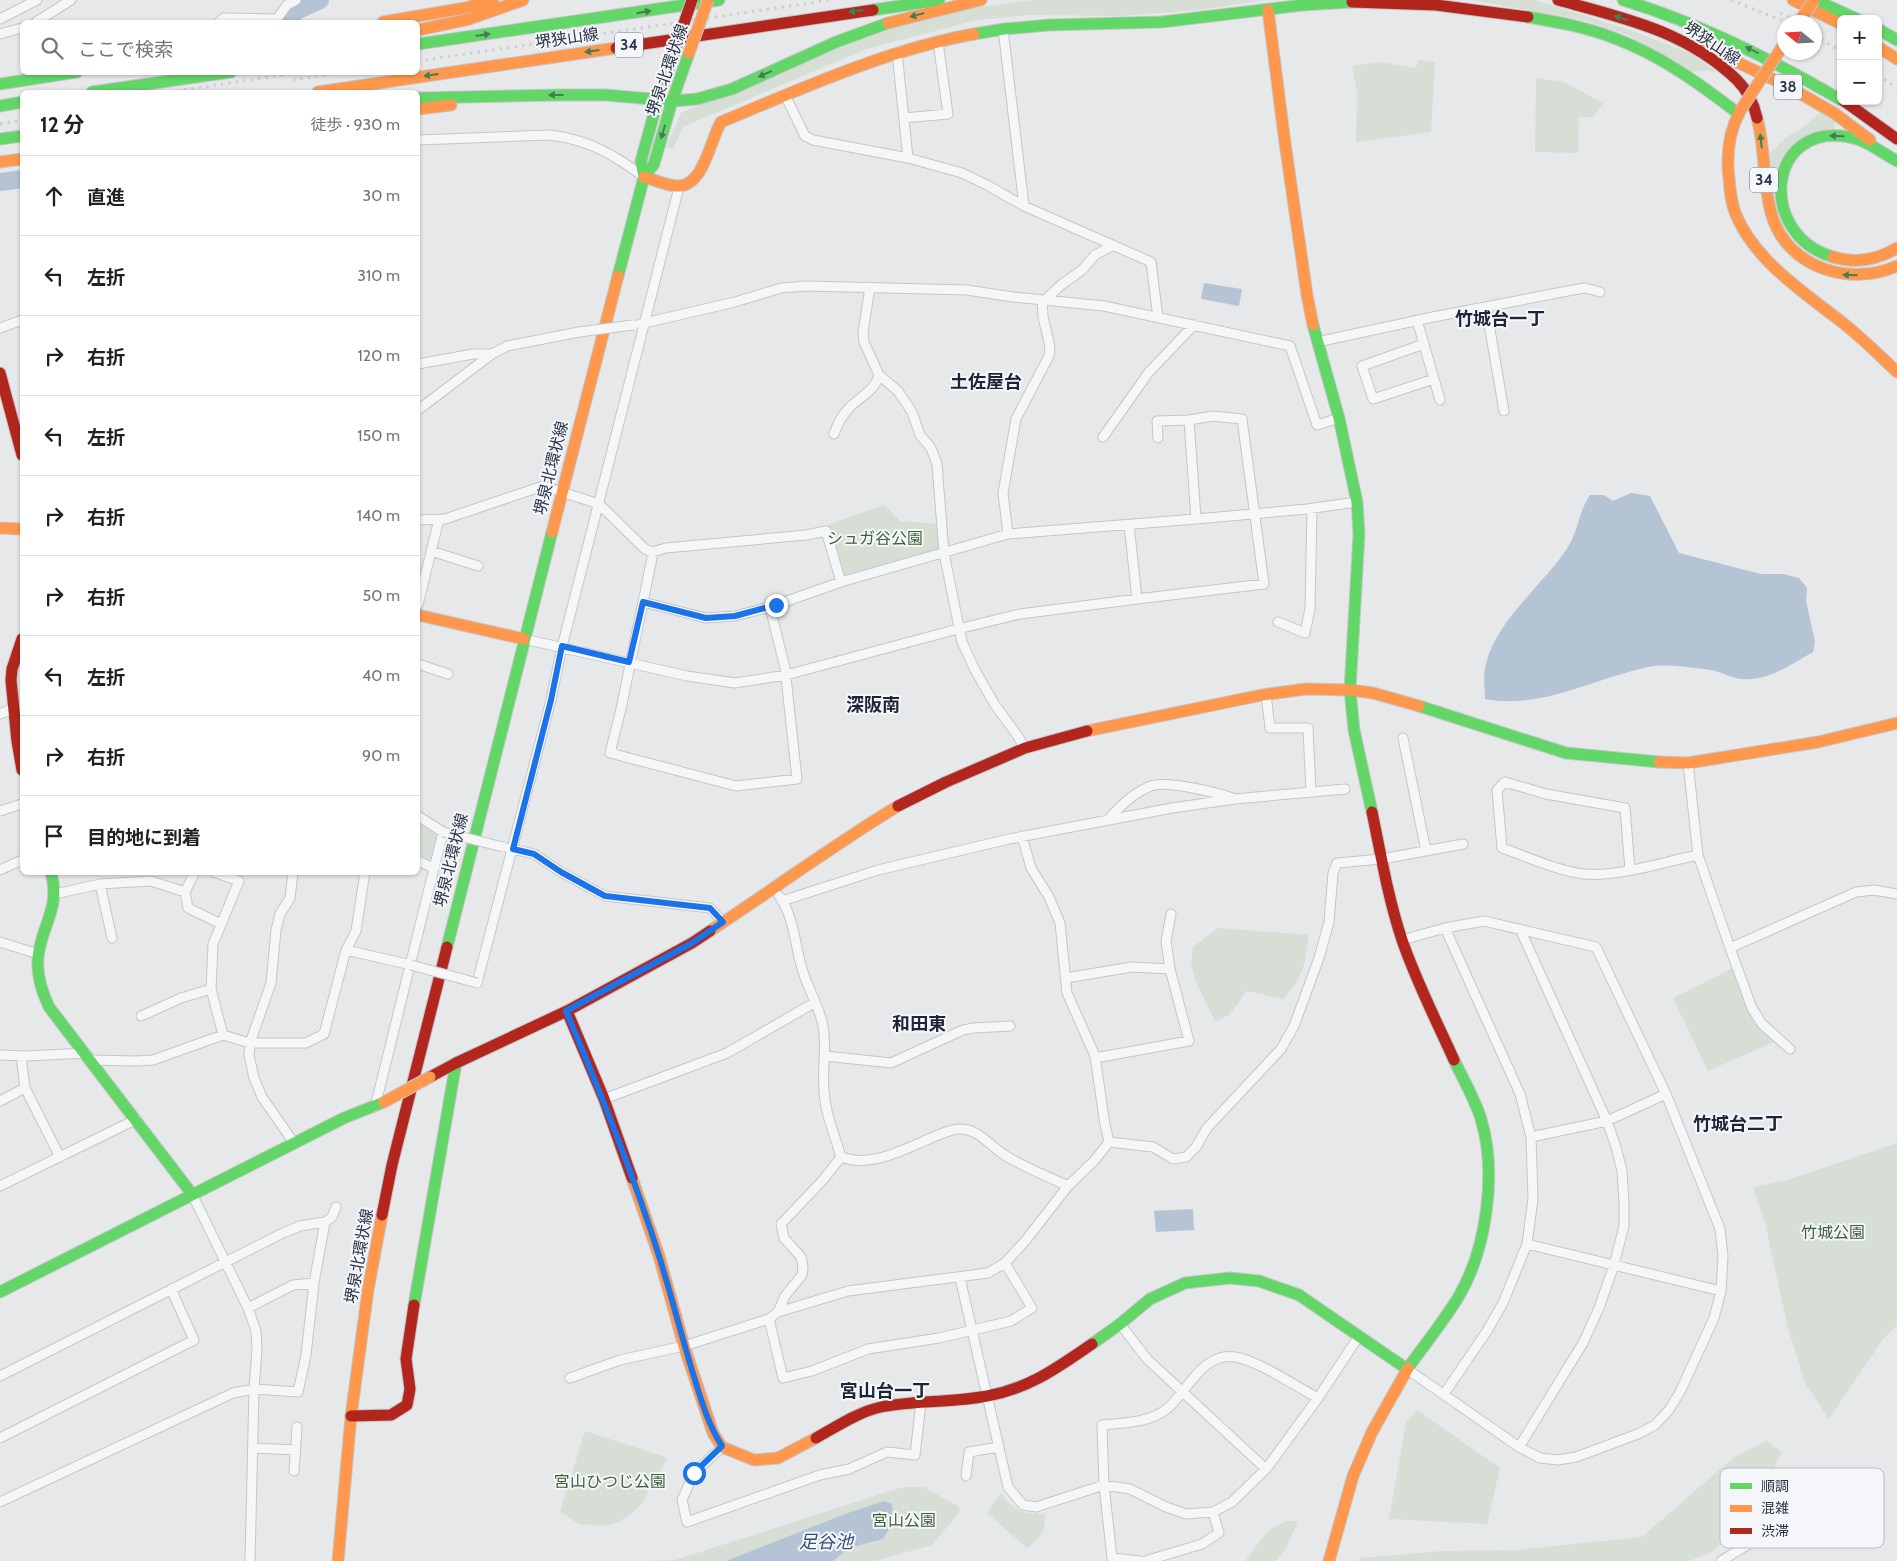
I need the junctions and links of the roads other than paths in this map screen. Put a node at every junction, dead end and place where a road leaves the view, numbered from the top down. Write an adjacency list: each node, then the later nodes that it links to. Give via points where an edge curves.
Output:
1 (37, 0): 18 (street)
2 (71, 0): 19 (street)
3 (296, 0): 20 (street, via 287,5 277,19)
4 (493, 0): 21 (street)
5 (523, 0): 25 (street, via 466,20)
6 (692, 0): 45 (street, 堺泉北環状線, bridge)
7 (708, 0): 46 (street, 堺泉北環状線, bridge)
8 (719, 0): 31 (street, 堺狭山線 / 34, one-way to 8)
9 (939, 0): 40 (street, 堺狭山線 / 34, one-way to 40)
10 (981, 0): 46 (street, one-way to 46, via 930,11 846,38 717,94 695,100)
11 (1558, 0): 27 (street, 堺狭山線, one-way to 11)
12 (1623, 0): 43 (street, 38, one-way to 12, via 1737,43 1672,15)
13 (1793, 0): 22 (street)
14 (1814, 0): 16 (street, bridge); 17 (street)
15 (1268, 10): 24 (street, via 1182,20); 51 (street, via 1343,2 1423,3 1489,9 1570,25 1627,43 1662,60); 77 (street, via 1306,295)
16 (1804, 15)
17 (1848, 15)
18 (0, 19)
19 (39, 20)
20 (221, 20)
21 (395, 20)
22 (1837, 22)
23 (20, 29): 28 (street)
24 (1003, 29): 30 (street); 63 (street)
25 (420, 30)
26 (1882, 31): 29 (street)
27 (1667, 33): 59 (street, 38, via 1708,47 1787,86 1834,113); 66 (street, 堺狭山線 / 34, one-way to 27, via 1888,271 1844,275 1823,271 1791,249 1771,217 1757,115 1745,89 1702,53)
28 (0, 34)
29 (1897, 39)
30 (938, 42): 33 (street); 52 (street, via 948,114)
31 (420, 44)
32 (1882, 49): 35 (street)
33 (897, 53): 42 (street); 52 (street)
34 (1777, 55): 51 (street, bridge)
35 (1897, 59)
36 (58, 75): 38 (street)
37 (210, 75): 39 (street)
38 (0, 84)
39 (106, 90)
40 (332, 90)
41 (494, 95): 44 (street); 45 (street, one-way to 41, via 609,95); 50 (street)
42 (785, 95): 57 (street, via 805,136); 62 (street, via 721,122 715,130 700,174)
43 (1837, 97)
44 (420, 98)
45 (658, 99): 46 (street); 61 (street, 堺泉北環状線, via 641,161)
46 (672, 101): 61 (street, 堺泉北環状線, one-way to 61, via 654,164)
47 (20, 102): 49 (street)
48 (1849, 105): 55 (street, 38)
49 (0, 106)
50 (420, 110)
51 (1740, 113): 81 (street, via 1728,144 1730,198 1749,238 1774,266 1855,332)
52 (904, 118): 57 (street)
53 (20, 136): 54 (street)
54 (0, 139)
55 (1897, 139)
56 (420, 140): 61 (street, via 550,135 572,138 616,156)
57 (908, 158): 63 (street, via 962,173)
58 (20, 159): 60 (street)
59 (1897, 161): 65 (street, 34, one-way to 65, via 1849,137 1813,139 1798,148 1787,163 1780,193 1794,228 1804,242 1817,251 1831,257 1861,261 1882,258)
60 (0, 162)
61 (644, 177): 62 (street); 94 (street, 堺泉北環状線)
62 (679, 187): 74 (street)
63 (1024, 206): 64 (street)
64 (1112, 246): 69 (street, via 1095,255 1082,270); 71 (street, via 1151,262)
65 (1897, 248)
66 (1897, 266)
67 (870, 287): 69 (street, via 967,290); 74 (street, via 781,288); 83 (street, via 864,342)
68 (1600, 292): 70 (street, via 1585,288)
69 (1044, 300): 71 (street, via 1104,306); 105 (street, via 1043,317 1049,356 1016,419 1003,493)
70 (1486, 307): 72 (street); 87 (street)
71 (1158, 318): 75 (street)
72 (1417, 320): 77 (street); 78 (street)
73 (20, 321): 76 (street)
74 (644, 324): 79 (street, bridge, via 506,346); 96 (street)
75 (1194, 325): 88 (street, via 1290,346 1317,425); 91 (street, via 1149,372)
76 (0, 328)
77 (1317, 342): 88 (street)
78 (1424, 344): 84 (street); 84 (street, via 1362,366 1373,399)
79 (492, 354): 80 (street, via 473,354); 86 (street)
80 (420, 364)
81 (1897, 372)
82 (0, 373): 93 (street)
83 (879, 375): 90 (street, via 866,396 850,407); 108 (street, via 898,391 912,412 920,435 931,448 937,464)
84 (1434, 379): 85 (street)
85 (1440, 400)
86 (420, 408)
87 (1504, 411)
88 (1339, 418): 95 (street)
89 (1189, 420): 92 (street, via 1157,420); 98 (street, via 1213,416 1242,419); 100 (street)
90 (834, 434)
91 (1103, 437)
92 (1158, 438)
93 (20, 448)
94 (562, 491): 96 (street); 99 (street, via 543,486); 118 (street, 堺泉北環状線)
95 (1357, 502): 97 (street); 125 (street, via 1360,534)
96 (598, 504): 107 (street); 120 (street)
97 (1312, 509): 98 (street); 116 (street, via 1310,609 1305,633)
98 (1254, 514): 100 (street); 112 (street, via 1264,584)
99 (439, 519): 101 (street); 106 (street)
100 (1196, 519): 102 (street)
101 (420, 520)
102 (1129, 525): 105 (street); 112 (street)
103 (0, 528): 104 (street)
104 (20, 529)
105 (1008, 534): 108 (street)
106 (431, 551): 109 (street); 111 (street)
107 (652, 552): 110 (street, via 826,530); 113 (street)
108 (944, 553): 110 (street); 117 (street)
109 (478, 566)
110 (841, 582): 114 (street)
111 (420, 597)
112 (1137, 599): 117 (street, via 1020,614)
113 (643, 602): 114 (street, via 706,618 735,616); 121 (street)
114 (770, 607): 124 (street)
115 (420, 615): 118 (street)
116 (1278, 622)
117 (958, 629): 124 (street); 132 (street, via 975,670)
118 (524, 639): 120 (street); 235 (street, 堺泉北環状線, via 392,1165 368,1290)
119 (20, 645): 127 (street, via 12,669)
120 (562, 646): 121 (street); 144 (street)
121 (629, 662): 124 (street, via 735,683); 124 (street, via 610,753 736,786 797,779)
122 (420, 665): 123 (street)
123 (448, 674)
124 (786, 676)
125 (1350, 690): 126 (street, via 1306,689); 133 (street, via 1404,700 1566,753); 147 (street, via 1354,730)
126 (1266, 694): 132 (street, via 1096,728); 135 (street, via 1270,728 1308,728)
127 (16, 703): 128 (street); 130 (street)
128 (0, 714)
129 (1897, 723): 133 (street, via 1818,742)
130 (19, 737)
131 (1403, 738): 145 (street)
132 (1025, 748): 160 (street, via 900,805 844,839)
133 (1688, 763): 146 (street)
134 (1345, 789): 135 (street)
135 (1311, 792): 136 (street)
136 (1235, 799): 140 (street); 140 (street, via 1220,793 1160,784 1138,793)
137 (20, 805): 138 (street)
138 (0, 811)
139 (420, 817): 141 (street)
140 (1108, 820): 142 (street)
141 (443, 832): 144 (street, bridge); 150 (street)
142 (1022, 836): 164 (street, via 878,870); 178 (street, via 1031,868 1049,896 1060,922)
143 (1463, 844): 145 (street)
144 (513, 849): 166 (street, via 534,854 605,896 710,908); 176 (street, bridge, via 477,983)
145 (1426, 850): 147 (street)
146 (1698, 854): 152 (street); 173 (street)
147 (1382, 859): 171 (street); 201 (street, via 1337,864 1333,873 1329,922 1294,1026 1281,1049 1207,1128 1196,1147 1186,1157 1173,1159 1152,1147)
148 (20, 861): 151 (street)
149 (420, 862): 150 (street)
150 (433, 868): 176 (street)
151 (0, 870)
152 (1630, 870): 152 (street, via 1599,874 1570,872 1502,848 1497,790 1505,782 1581,802 1625,808)
153 (52, 875): 162 (street)
154 (194, 875): 161 (street)
155 (222, 875): 167 (street, via 239,881)
156 (293, 875): 185 (street, via 290,898 280,914 276,930 271,983)
157 (365, 875): 174 (street, via 356,930)
158 (138, 877): 159 (street); 161 (street)
159 (100, 884): 162 (street); 170 (street)
160 (773, 889): 164 (street); 166 (street)
161 (185, 892): 167 (street, via 188,908)
162 (55, 894): 175 (street, via 53,911)
163 (1897, 894): 173 (street, via 1874,890 1856,892)
164 (782, 900): 180 (street)
165 (1171, 914): 177 (street, via 1166,941)
166 (723, 922): 181 (street, via 692,943)
167 (221, 924): 179 (street, via 213,944)
168 (1445, 928): 169 (street, via 1484,921); 171 (street); 200 (street, via 1520,1094)
169 (1520, 929): 194 (street, via 1596,947); 199 (street)
170 (112, 938)
171 (1402, 940): 226 (street, via 1481,1118 1489,1181 1485,1224 1470,1273 1459,1296)
172 (0, 942): 175 (street)
173 (1730, 948): 186 (street, via 1752,1008 1762,1024)
174 (346, 950): 176 (street); 185 (street, via 324,1034 306,1043)
175 (38, 954): 190 (street, via 44,997)
176 (411, 965): 197 (street)
177 (1170, 969): 178 (street, via 1132,967); 191 (street, via 1189,1041)
178 (1066, 978): 191 (street, via 1067,993)
179 (211, 989): 182 (street); 184 (street)
180 (814, 1003): 189 (street, via 826,1042); 195 (street, via 727,1053)
181 (566, 1011): 192 (street); 195 (street)
182 (141, 1016)
183 (1010, 1026): 189 (street, via 963,1030 891,1063)
184 (223, 1036): 185 (street); 190 (street, via 153,1060)
185 (250, 1043): 202 (street, via 248,1055 262,1097)
186 (1790, 1049)
187 (0, 1055): 188 (street)
188 (21, 1056): 190 (street); 193 (street)
189 (825, 1056): 204 (street, via 824,1090)
190 (88, 1057): 198 (street)
191 (1095, 1058): 201 (street)
192 (456, 1063): 197 (street, bridge); 235 (street, via 410,1329 406,1359 410,1389 407,1405 391,1415)
193 (25, 1088): 196 (street); 203 (street)
194 (1666, 1094): 199 (street); 217 (street, via 1720,1229 1723,1256)
195 (604, 1099): 225 (street, via 659,1256)
196 (0, 1101)
197 (379, 1104): 202 (street)
198 (136, 1119): 203 (street); 207 (street)
199 (1607, 1121): 200 (street); 213 (street, via 1622,1171 1624,1202 1624,1226)
200 (1531, 1137): 210 (street, via 1533,1199)
201 (1109, 1142): 206 (street, via 1094,1162)
202 (294, 1144): 207 (street)
203 (60, 1157): 205 (street)
204 (841, 1157): 206 (street, via 873,1159 943,1133 970,1130 1004,1155); 220 (street, via 782,1224 784,1238 801,1257 803,1267 802,1276 785,1296)
205 (0, 1186)
206 (1068, 1186): 212 (street)
207 (192, 1194): 211 (street); 218 (street)
208 (336, 1207): 209 (street, via 332,1217)
209 (325, 1222): 211 (street, via 300,1226); 215 (street)
210 (1526, 1244): 213 (street); 231 (street, via 1503,1303)
211 (225, 1263): 216 (street); 219 (street)
212 (1005, 1263): 214 (street, via 988,1273); 223 (street, via 1032,1308 1011,1322)
213 (1614, 1265): 217 (street); 239 (street, via 1583,1343)
214 (960, 1278): 220 (street, via 848,1291); 223 (street)
215 (314, 1283): 219 (street, via 293,1285); 229 (street, via 306,1355 298,1392)
216 (170, 1289): 227 (street); 237 (street, via 194,1340)
217 (1721, 1291): 239 (street, via 1714,1318 1680,1392 1655,1424 1638,1434 1576,1457 1558,1460 1540,1458)
218 (0, 1292)
219 (248, 1308): 229 (street, via 256,1331)
220 (778, 1312): 221 (street)
221 (769, 1319): 223 (street, via 783,1378 868,1349); 225 (street)
222 (1120, 1324): 224 (street, via 1150,1299 1185,1283 1230,1278 1259,1281 1299,1295); 230 (street, via 1148,1359); 232 (street, via 1049,1374)
223 (973, 1332): 232 (street)
224 (1359, 1336): 226 (street); 233 (street)
225 (684, 1346): 228 (street, via 620,1360); 238 (street, via 713,1433)
226 (1407, 1369): 231 (street); 254 (street, via 1372,1432 1353,1476)
227 (0, 1376)
228 (570, 1378)
229 (254, 1389): 241 (street); 247 (street, via 233,1394)
230 (1181, 1392): 233 (street, via 1217,1357 1235,1357 1254,1363); 243 (street); 246 (street, via 1168,1408 1151,1418 1102,1425)
231 (1444, 1394): 239 (street)
232 (987, 1396): 234 (street); 240 (street)
233 (1318, 1398): 243 (street)
234 (921, 1402): 238 (street, via 880,1407 850,1418 778,1458 754,1460); 238 (street, via 915,1455 887,1452 849,1468 820,1474 687,1522 682,1500 694,1473)
235 (351, 1416): 251 (street, 堺泉北環状線)
236 (297, 1427): 242 (street)
237 (0, 1438)
238 (722, 1446)
239 (1519, 1446)
240 (998, 1447): 245 (street, via 969,1452); 246 (street, via 1008,1488 1023,1504 1036,1507)
241 (253, 1448): 242 (street); 250 (street)
242 (295, 1450): 244 (street)
243 (1266, 1469): 248 (street, via 1232,1502)
244 (294, 1471)
245 (966, 1476)
246 (1104, 1485): 248 (street, via 1130,1489 1186,1514); 252 (street, via 1112,1558)
247 (0, 1502)
248 (1213, 1512): 253 (street, via 1219,1533 1202,1544)
249 (1742, 1548): 255 (street)
250 (250, 1561)
251 (338, 1561)
252 (1140, 1561)
253 (1145, 1561)
254 (1329, 1561)
255 (1721, 1561)

